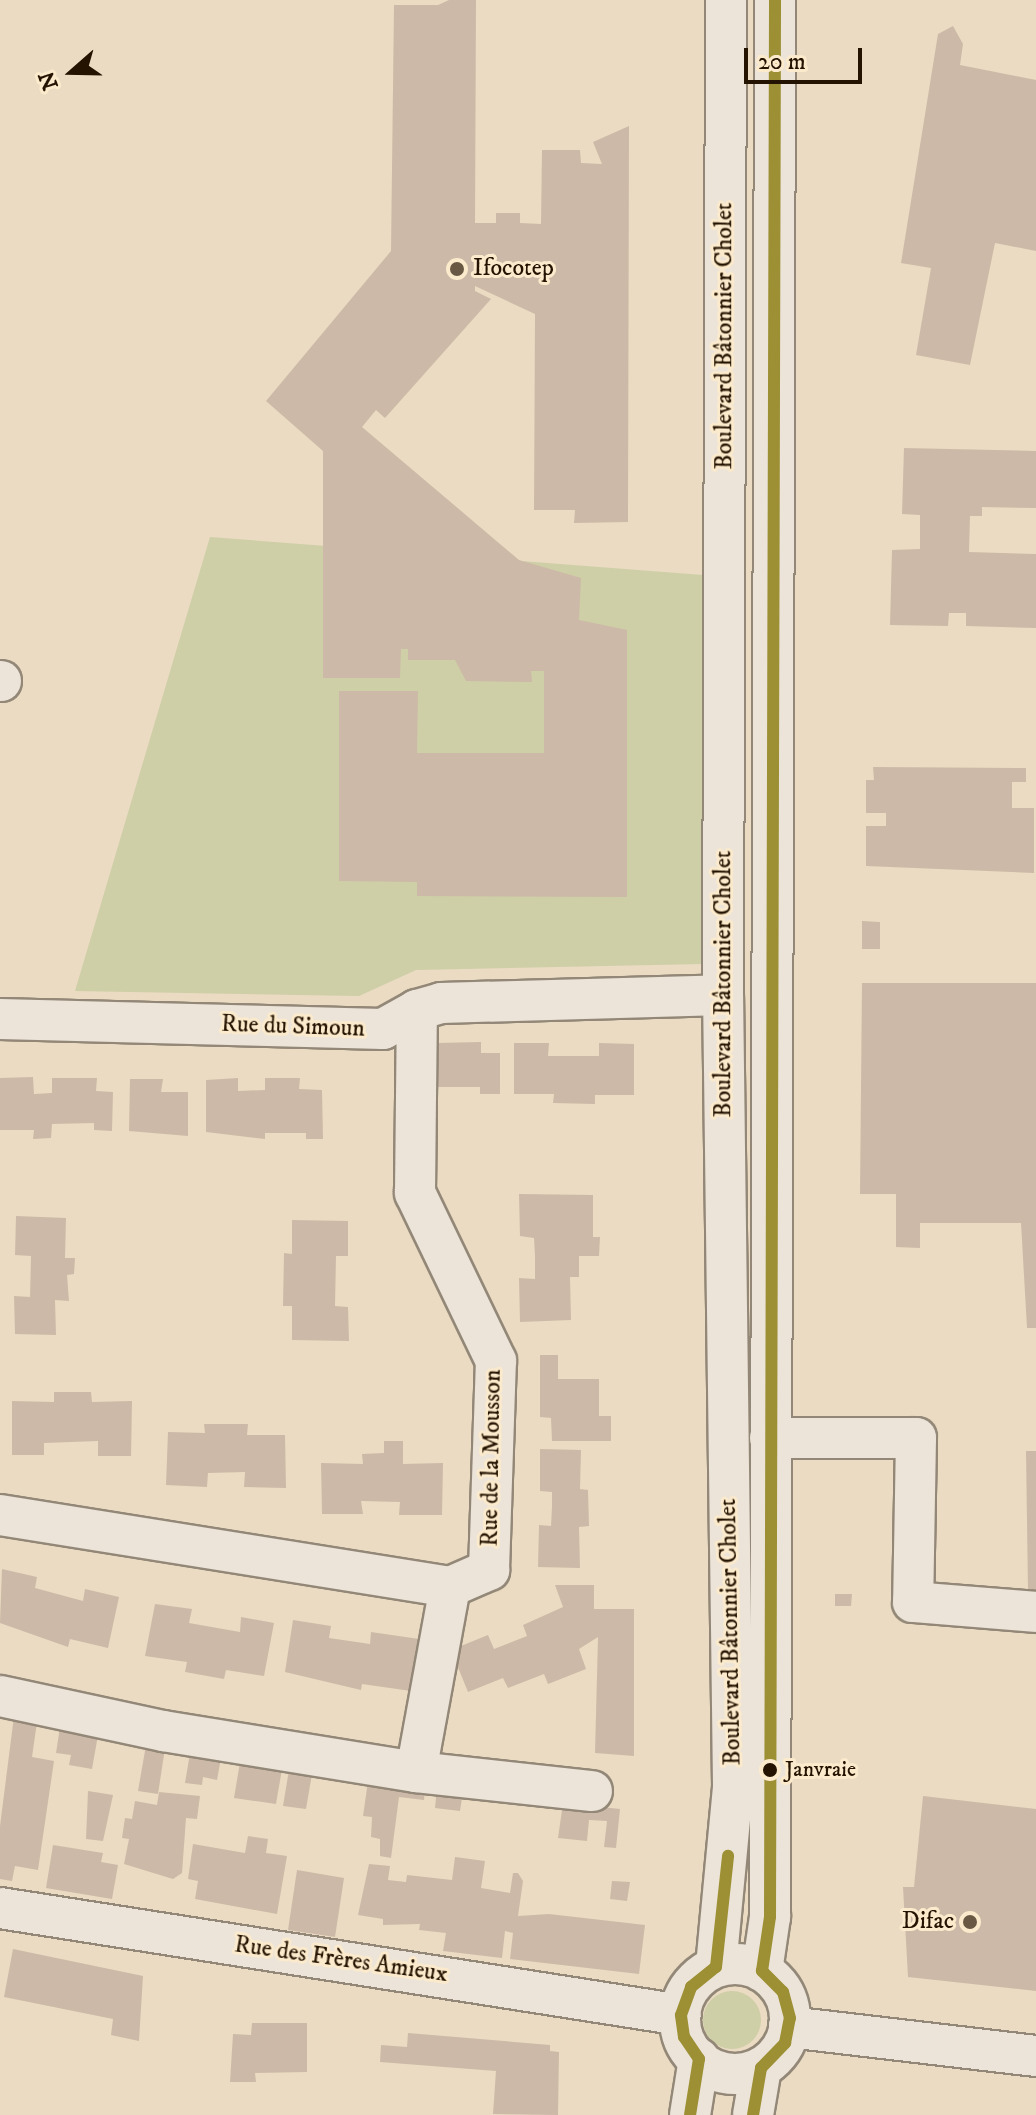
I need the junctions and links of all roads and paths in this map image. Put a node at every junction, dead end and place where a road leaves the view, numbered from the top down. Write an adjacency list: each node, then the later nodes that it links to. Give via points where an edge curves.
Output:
1 (726, 0): 3 (street, Boulevard Bâtonnier Cholet)
2 (775, 0): 6 (street, Boulevard Bâtonnier Cholet)
3 (723, 995): 4 (street, Rue du Simoun, via 441,1003); 14 (street, Boulevard Bâtonnier Cholet, via 733,1786)
4 (417, 1010): 5 (street, Rue du Simoun, via 383,1029); 8 (street, Rue de la Mousson, via 415,1193 496,1361 489,1570)
5 (0, 1019)
6 (770, 1438): 9 (street, via 916,1438 913,1602); 15 (street, Boulevard Bâtonnier Cholet, via 770,1917)
7 (0, 1515): 8 (street)
8 (450, 1587): 11 (street)
9 (1036, 1612)
10 (0, 1696): 11 (street, via 163,1731)
11 (416, 1772): 12 (street)
12 (592, 1791)
13 (0, 1908): 16 (street, Rue des Frères Amieux)
14 (716, 1967): 15 (street, via 745,1965); 16 (street, via 691,1987)
15 (762, 1971): 17 (street, via 783,1992)
16 (681, 2015): 19 (street, via 684,2037)
17 (789, 2027): 18 (street); 20 (street, via 782,2048)
18 (1036, 2056)
19 (699, 2059): 20 (street, via 727,2073); 21 (street)
20 (761, 2068): 22 (street)
21 (690, 2115)
22 (753, 2115)

